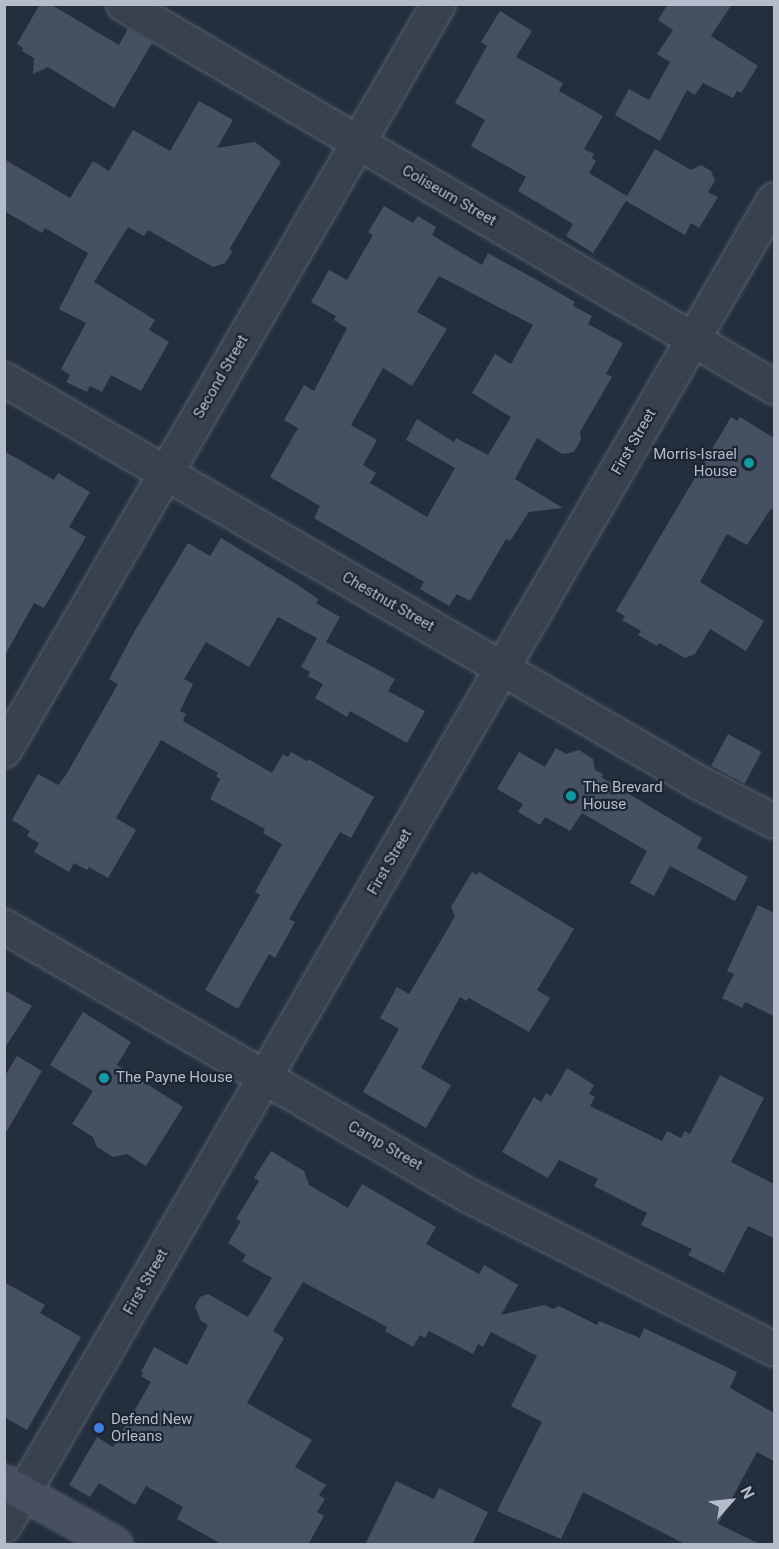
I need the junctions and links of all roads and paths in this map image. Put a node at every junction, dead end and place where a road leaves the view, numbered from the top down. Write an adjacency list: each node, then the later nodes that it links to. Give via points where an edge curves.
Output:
1 (123, 4): 3 (street, Coliseum Street)
2 (438, 4): 3 (street, Second Street)
3 (358, 142): 5 (street, Coliseum Street); 8 (street, Second Street)
4 (774, 199): 5 (street, First Street)
5 (693, 339): 7 (street, Coliseum Street); 9 (street, First Street)
6 (4, 379): 8 (street, Chestnut Street)
7 (774, 387)
8 (165, 472): 9 (street, Chestnut Street); 10 (street, Second Street)
9 (502, 668): 11 (street, Chestnut Street, via 698,782); 13 (street, First Street)
10 (4, 750)
11 (774, 821)
12 (4, 926): 13 (street, Camp Street)
13 (265, 1077): 14 (street, Camp Street, via 466,1194); 15 (street, First Street)
14 (774, 1349)
15 (14, 1488): 16 (street, First Street); 17 (street)
16 (4, 1525)
17 (115, 1545)

